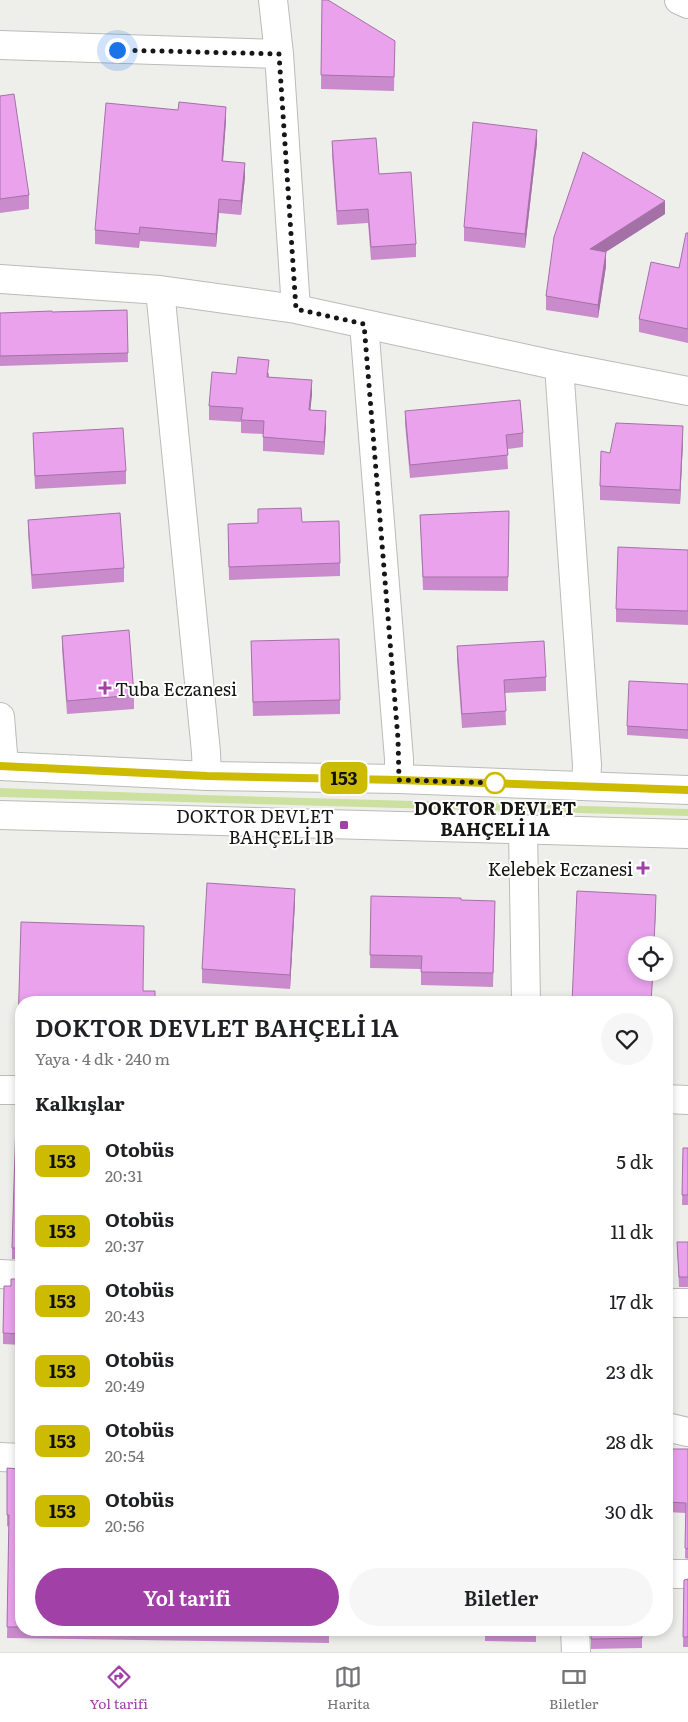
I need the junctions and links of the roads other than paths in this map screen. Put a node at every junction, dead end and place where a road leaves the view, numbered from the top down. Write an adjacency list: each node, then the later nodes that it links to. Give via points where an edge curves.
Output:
1 (273, 0): 5 (main road)
2 (679, 0): 3 (main road)
3 (688, 4)
4 (0, 45): 5 (main road)
5 (279, 54): 8 (main road)
6 (0, 280): 7 (main road)
7 (160, 290): 8 (main road); 14 (main road)
8 (296, 309): 9 (main road)
9 (364, 324): 10 (main road); 15 (main road)
10 (559, 366): 11 (main road); 16 (main road)
11 (688, 391)
12 (0, 717): 13 (main road)
13 (2, 766): 14 (main road)
14 (207, 776): 15 (main road)
15 (399, 780): 16 (main road)
16 (586, 786): 17 (main road)
17 (688, 790)
18 (0, 815): 19 (main road)
19 (524, 830): 20 (main road); 21 (main road)
20 (688, 834)
21 (526, 996)
22 (0, 1090): 23 (main road)
23 (15, 1090)
24 (673, 1099): 25 (main road)
25 (688, 1100)
26 (0, 1274): 27 (main road)
27 (15, 1274)
28 (673, 1303): 29 (main road)
29 (688, 1303)
30 (673, 1429): 31 (main road)
31 (688, 1432)
32 (0, 1457): 33 (main road)
33 (15, 1458)
34 (673, 1574): 35 (main road)
35 (688, 1574)
36 (575, 1636): 37 (main road)
37 (576, 1652)

